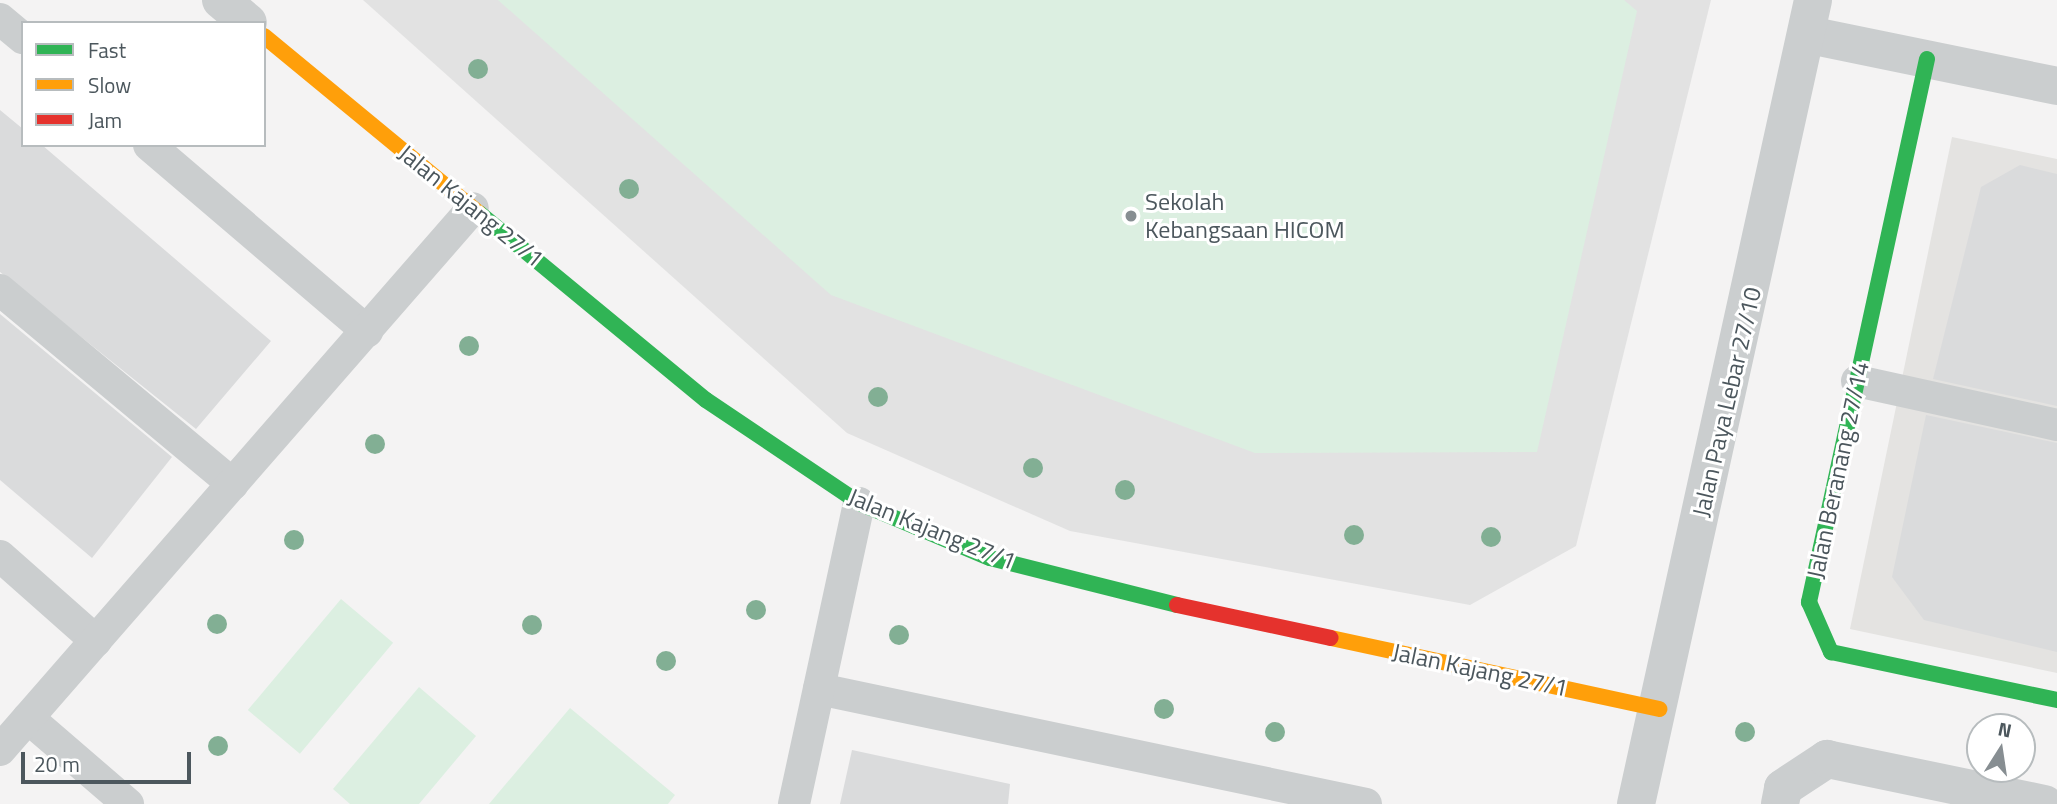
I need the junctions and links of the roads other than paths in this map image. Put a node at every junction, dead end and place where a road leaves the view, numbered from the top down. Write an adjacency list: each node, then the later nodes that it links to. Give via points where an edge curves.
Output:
1 (220, 0): 4 (street)
2 (1811, 17): 7 (street); 21 (street, Jalan Paya Lebar 27/10)
3 (0, 19): 5 (lane)
4 (246, 21)
5 (21, 36)
6 (266, 38): 10 (street, Jalan Kajang 27/1)
7 (1927, 59): 8 (street); 13 (street, Jalan Beranang 27/14)
8 (2057, 86)
9 (151, 147): 12 (lane)
10 (473, 208): 12 (lane); 16 (street, Jalan Kajang 27/1, via 706,400)
11 (0, 290): 15 (lane)
12 (367, 331): 15 (lane)
13 (1857, 381): 14 (lane); 20 (street, Jalan Beranang 27/14, via 1809,602 1831,652)
14 (2057, 425)
15 (233, 484): 18 (lane)
16 (859, 503): 19 (lane); 21 (street, Jalan Kajang 27/1, via 990,558 1111,591)
17 (0, 556): 18 (lane)
18 (96, 641): 22 (lane)
19 (819, 690): 26 (lane); 27 (lane)
20 (2057, 700)
21 (1659, 709): 28 (street, Jalan Paya Lebar 27/10)
22 (28, 718): 23 (lane); 25 (lane)
23 (0, 750)
24 (1781, 796): 29 (street, via 1827,760)
25 (128, 804)
26 (794, 804)
27 (1366, 804)
28 (1636, 804)
29 (2044, 804)

